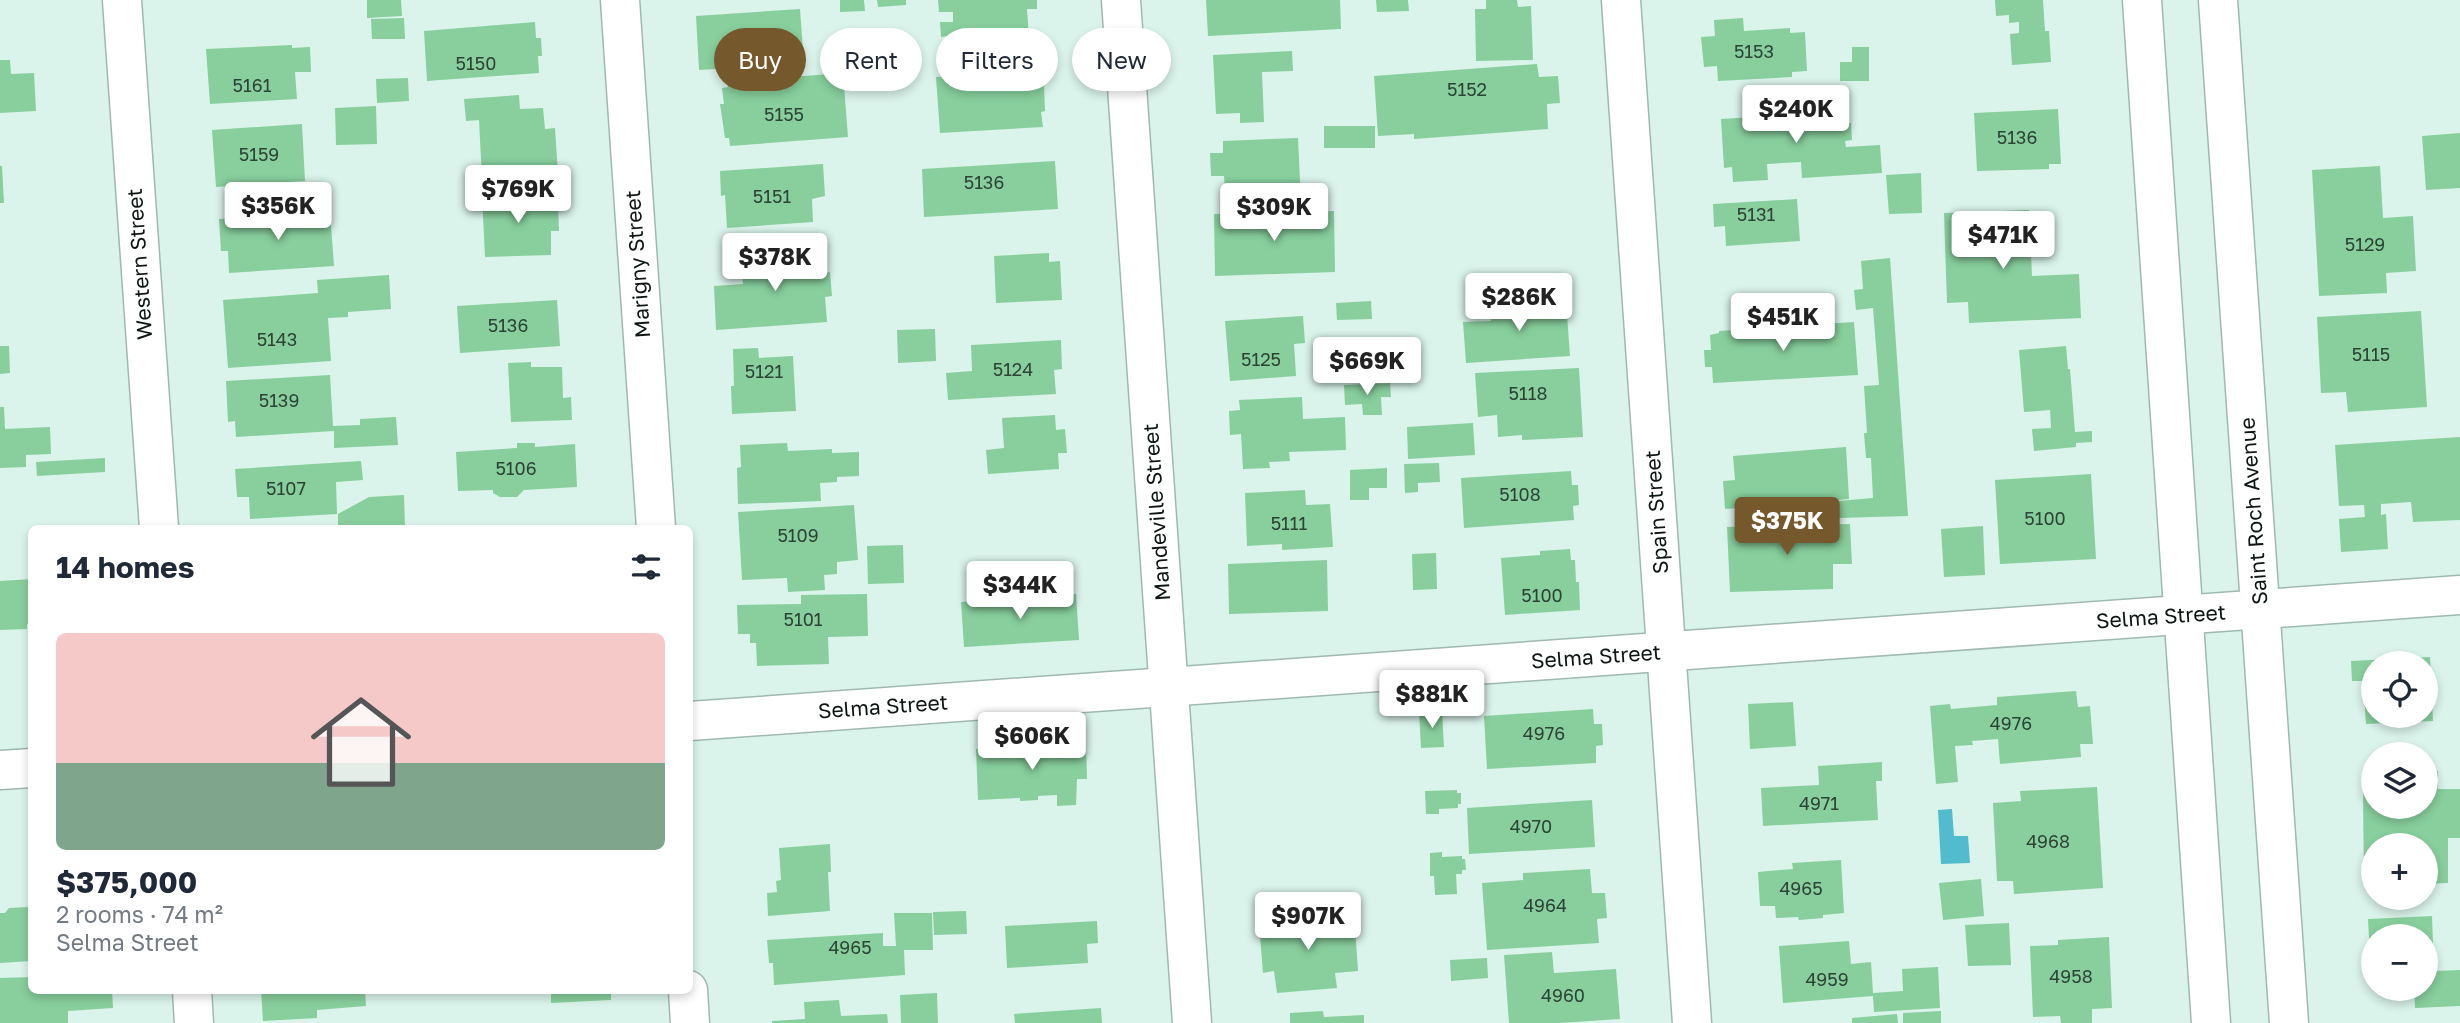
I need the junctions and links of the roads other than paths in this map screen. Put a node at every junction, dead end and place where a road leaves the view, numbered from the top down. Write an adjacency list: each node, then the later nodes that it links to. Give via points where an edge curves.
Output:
1 (122, 0): 7 (street, Western Street)
2 (620, 0): 8 (street, Marigny Street)
3 (1121, 0): 13 (street, Mandeville Street)
4 (1621, 0): 12 (street, Spain Street)
5 (2142, 0): 11 (street)
6 (2218, 0): 10 (street, Saint Roch Avenue)
7 (159, 525)
8 (656, 525)
9 (2460, 595): 10 (street, Selma Street)
10 (2260, 610): 11 (street, Selma Street); 24 (street, Saint Roch Avenue)
11 (2184, 615): 12 (street, Selma Street); 23 (street)
12 (1667, 652): 13 (street, Selma Street); 22 (street, Spain Street)
13 (1169, 687): 14 (street, Selma Street); 21 (street, Mandeville Street)
14 (693, 721)
15 (28, 768): 16 (street)
16 (0, 770)
17 (192, 994): 19 (street)
18 (688, 994): 20 (street)
19 (194, 1023)
20 (690, 1023)
21 (1192, 1023)
22 (1692, 1023)
23 (2211, 1023)
24 (2289, 1023)

